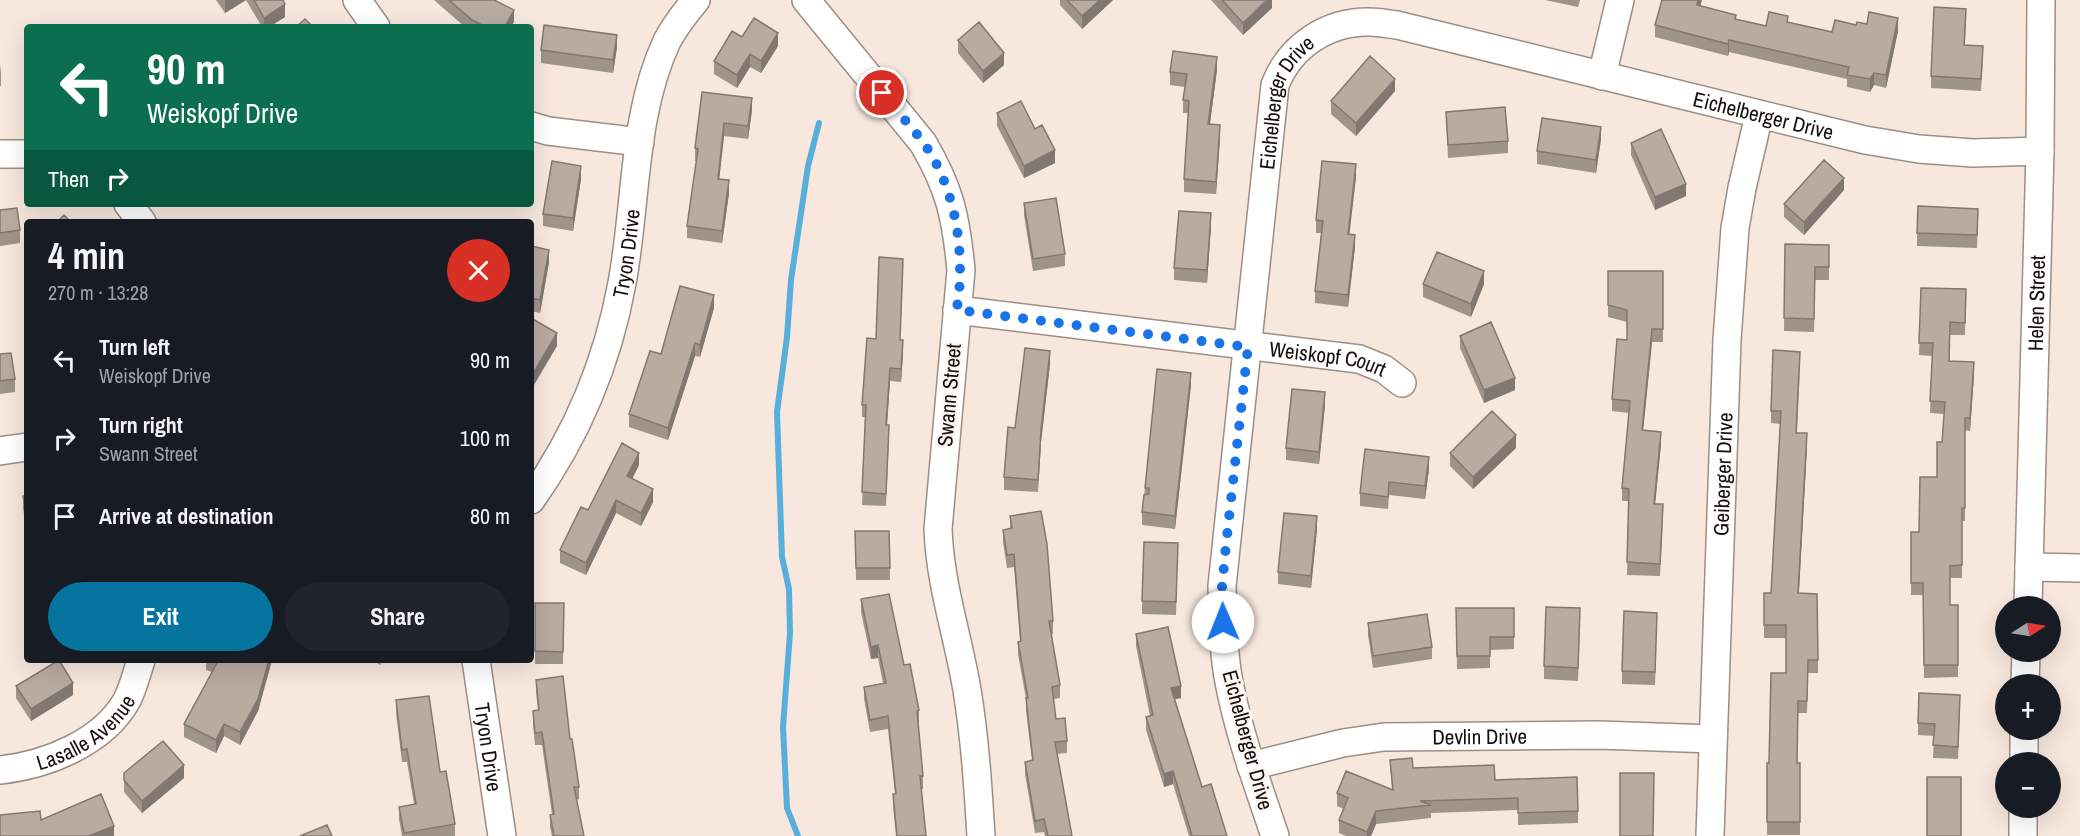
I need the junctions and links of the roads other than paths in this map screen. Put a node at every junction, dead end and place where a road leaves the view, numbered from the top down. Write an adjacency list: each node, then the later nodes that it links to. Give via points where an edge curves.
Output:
1 (357, 0): 6 (street)
2 (696, 0): 10 (street, Tryon Drive, via 682,16 658,65)
3 (806, 0): 16 (street, Swann Street, via 924,143 937,167 957,231)
4 (1620, 0): 7 (street)
5 (2041, 0): 11 (street, Helen Street)
6 (374, 24)
7 (1602, 76): 8 (street, Eichelberger Drive); 17 (street, Eichelberger Drive, via 1371,22 1344,25 1307,42 1287,60 1275,85)
8 (1759, 115): 11 (street, Eichelberger Drive, via 1919,149 1972,153); 27 (street, Geiberger Drive, via 1734,239)
9 (534, 127): 10 (street)
10 (640, 142): 21 (street, Tryon Drive, via 622,282 610,335 576,424)
11 (2040, 151): 22 (street, Helen Street)
12 (0, 154): 13 (street)
13 (24, 154)
14 (130, 207): 15 (street)
15 (140, 219)
16 (957, 310): 17 (street, Weiskopf Court); 32 (street, Swann Street, via 939,556 967,689)
17 (1248, 347): 18 (street, Weiskopf Court, via 1359,359 1384,369); 28 (street, Eichelberger Drive, via 1222,586 1229,681)
18 (1402, 383)
19 (24, 447): 20 (street)
20 (0, 451)
21 (534, 496)
22 (2029, 567): 23 (street); 24 (street, Helen Street)
23 (2080, 568)
24 (2028, 596)
25 (140, 663): 29 (street, Lasalle Avenue, via 128,698 101,729 54,757)
26 (476, 663): 31 (street, Tryon Drive)
27 (1713, 739): 28 (street, Devlin Drive, via 1599,735 1384,737); 34 (street, Geiberger Drive)
28 (1251, 766): 33 (street, Eichelberger Drive)
29 (0, 770)
30 (2023, 818): 35 (street)
31 (502, 836)
32 (981, 836)
33 (1275, 836)
34 (1710, 836)
35 (2023, 836)

